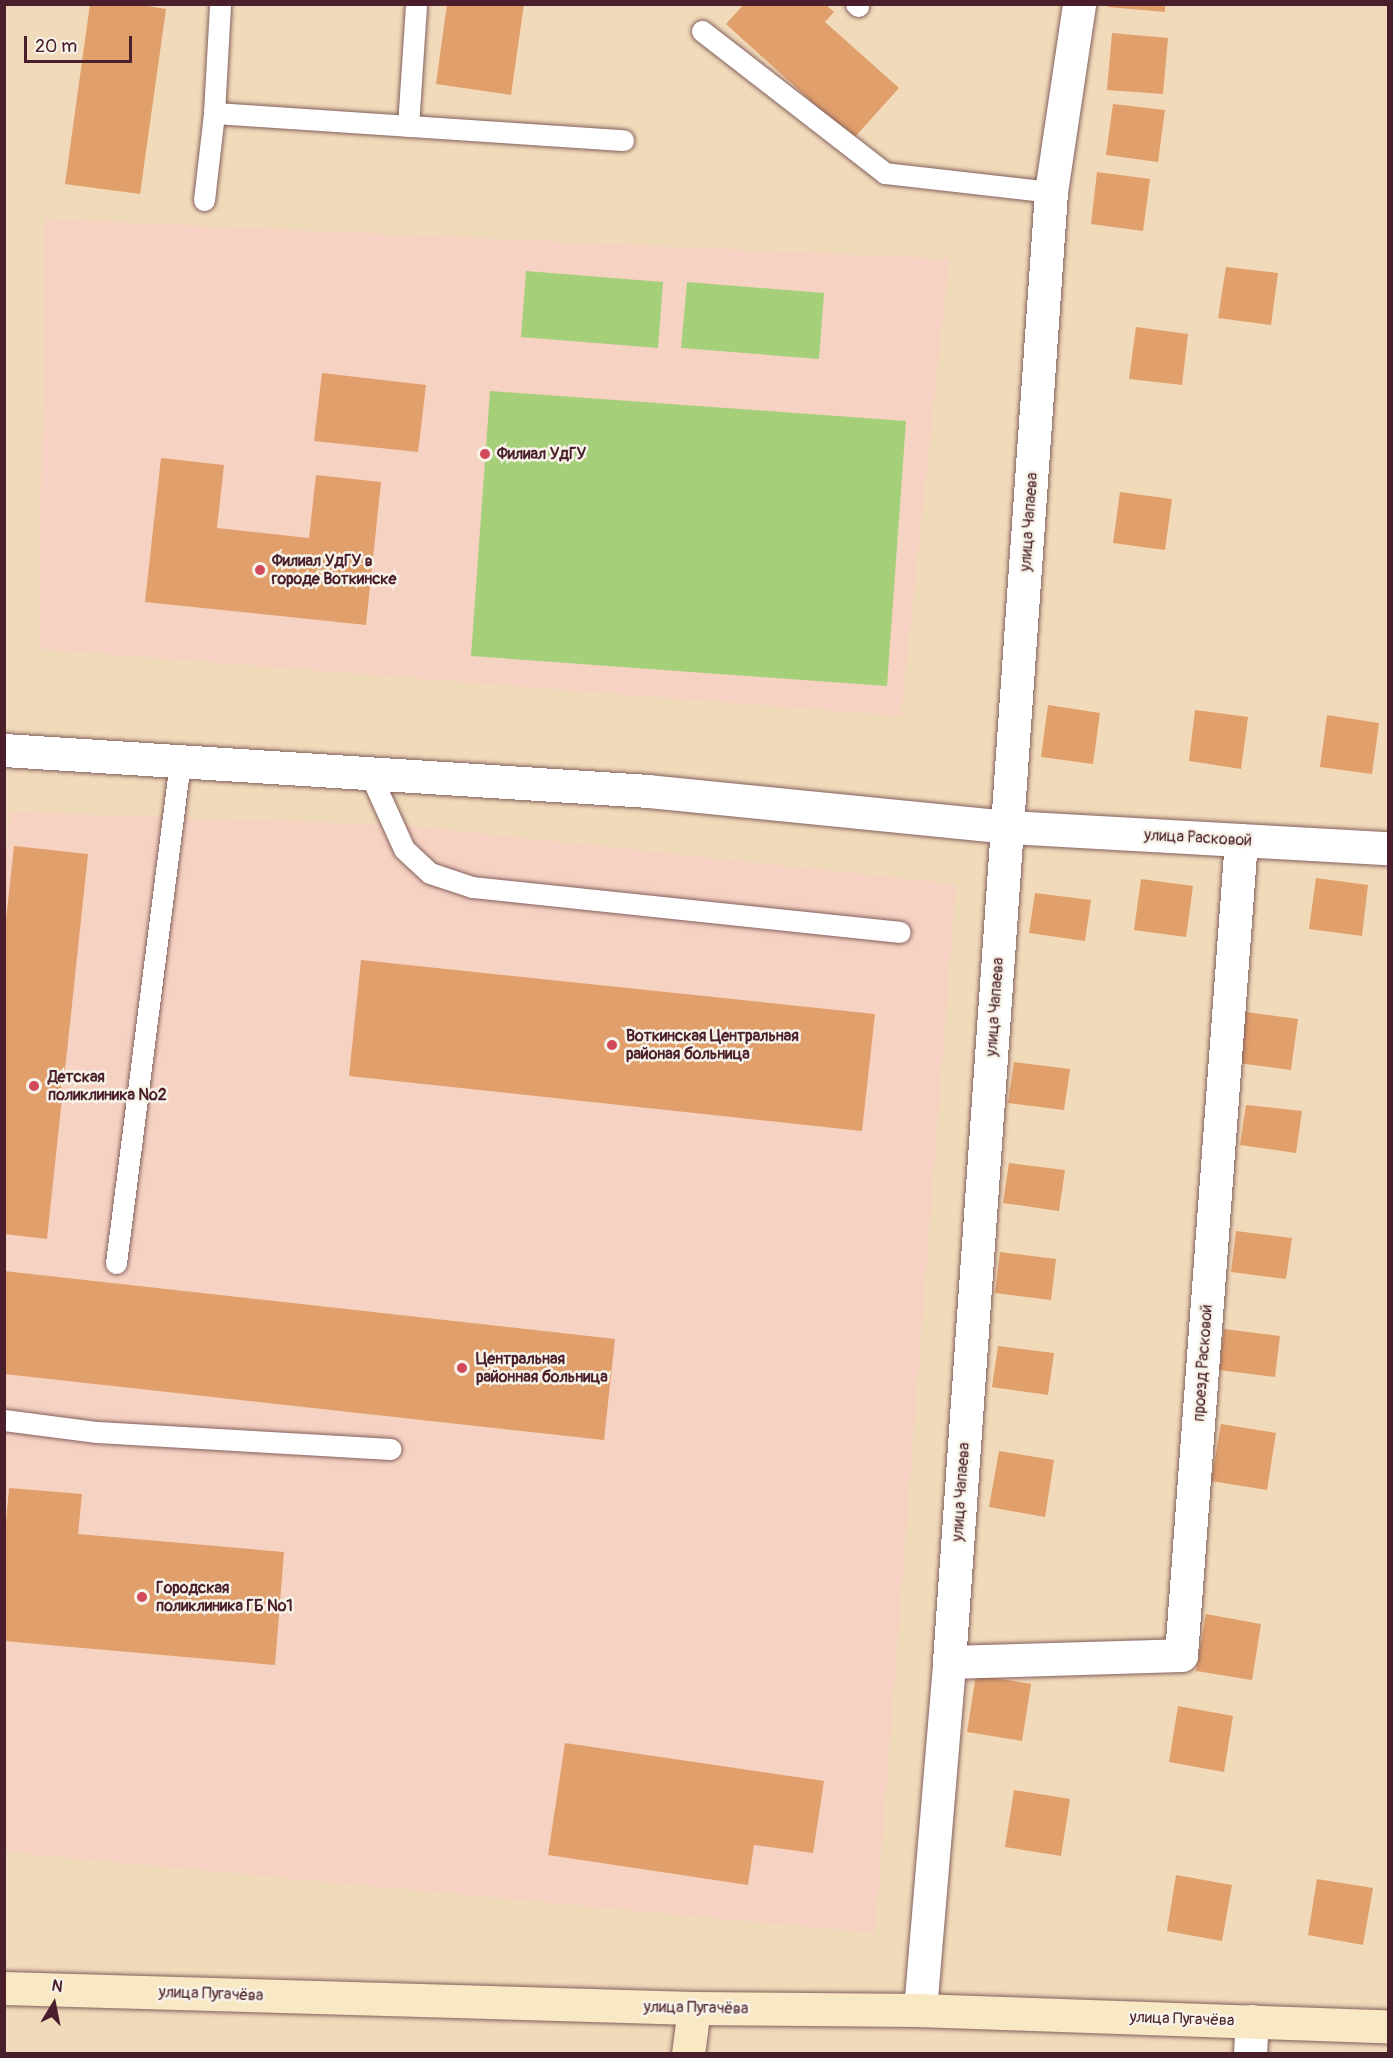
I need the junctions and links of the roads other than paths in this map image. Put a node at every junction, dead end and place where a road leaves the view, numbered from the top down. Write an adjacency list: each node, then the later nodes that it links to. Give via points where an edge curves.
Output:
1 (220, 4): 5 (lane)
2 (416, 4): 6 (lane)
3 (1079, 4): 8 (street, улица Чапаева)
4 (702, 31): 8 (lane, via 885,173)
5 (214, 113): 6 (lane); 9 (lane)
6 (408, 126): 7 (lane)
7 (623, 140)
8 (1051, 192): 13 (street, улица Чапаева)
9 (204, 200)
10 (4, 750): 11 (street, улица Расковой)
11 (180, 762): 12 (street, улица Расковой); 17 (lane)
12 (370, 774): 13 (street, улица Расковой, via 648,791); 16 (lane, via 404,849 430,873 472,887)
13 (1008, 827): 14 (street, улица Расковой); 20 (street, улица Чапаева)
14 (1241, 840): 15 (street, улица Расковой); 20 (street, проезд Расковой, via 1181,1655)
15 (1389, 848)
16 (900, 932)
17 (116, 1263)
18 (4, 1420): 19 (lane, via 98,1432)
19 (391, 1449)
20 (949, 1662): 23 (street, улица Чапаева)
21 (4, 1988): 22 (main road, улица Пугачёва)
22 (694, 2008): 23 (main road, улица Пугачёва); 26 (main road)
23 (920, 2010): 24 (main road, улица Пугачёва)
24 (1252, 2021): 25 (main road, улица Пугачёва); 27 (street)
25 (1389, 2025)
26 (688, 2054)
27 (1250, 2054)

